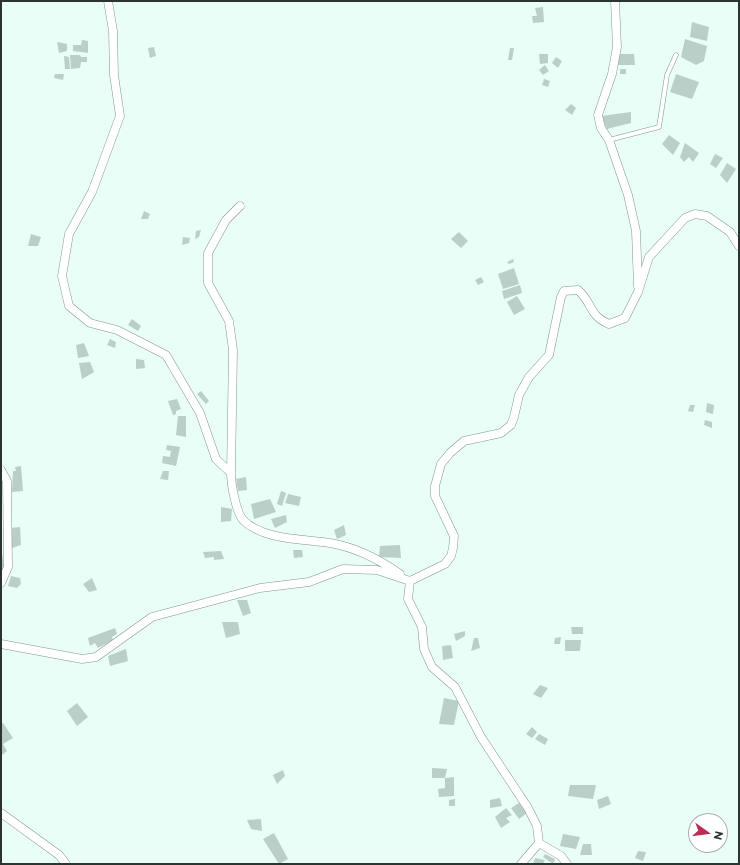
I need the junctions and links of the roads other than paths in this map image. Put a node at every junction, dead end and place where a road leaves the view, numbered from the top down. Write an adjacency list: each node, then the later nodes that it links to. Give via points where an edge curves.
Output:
1 (108, 1): 9 (street, via 120,116 92,192 69,234 62,276 69,306 90,322 117,330 166,355 200,414 216,459)
2 (615, 1): 4 (street, via 617,47 612,74 598,115 601,128)
3 (676, 55): 4 (lane, via 667,75 659,127)
4 (609, 140): 7 (street, via 628,195 636,232)
5 (240, 206): 9 (street, via 226,220 208,253 208,283 229,321 233,350)
6 (739, 246): 7 (street, via 730,232 707,216 695,214 685,218 649,257)
7 (638, 292): 10 (street, via 625,318 610,324 599,320 578,290 564,291 560,297 549,355 519,395 511,425 501,433 464,441 441,464 437,474 435,496 454,536 451,556 445,564)
8 (1, 470): 11 (street, via 7,481 8,567)
9 (231, 473): 10 (street, via 232,487 242,519 253,527 291,540 331,543 360,552)
10 (410, 581): 12 (street, via 377,570 343,569 310,582 260,588 152,617 96,657 82,659); 14 (street, via 408,599 422,627 424,649 432,667 455,687 481,736 528,808 537,826)
11 (1, 583)
12 (1, 644)
13 (1, 812): 16 (street, via 59,855)
14 (539, 843): 15 (street); 19 (street, via 561,856)
15 (528, 856): 17 (street); 18 (street)
16 (66, 864)
17 (512, 864)
18 (521, 864)
19 (567, 864)

